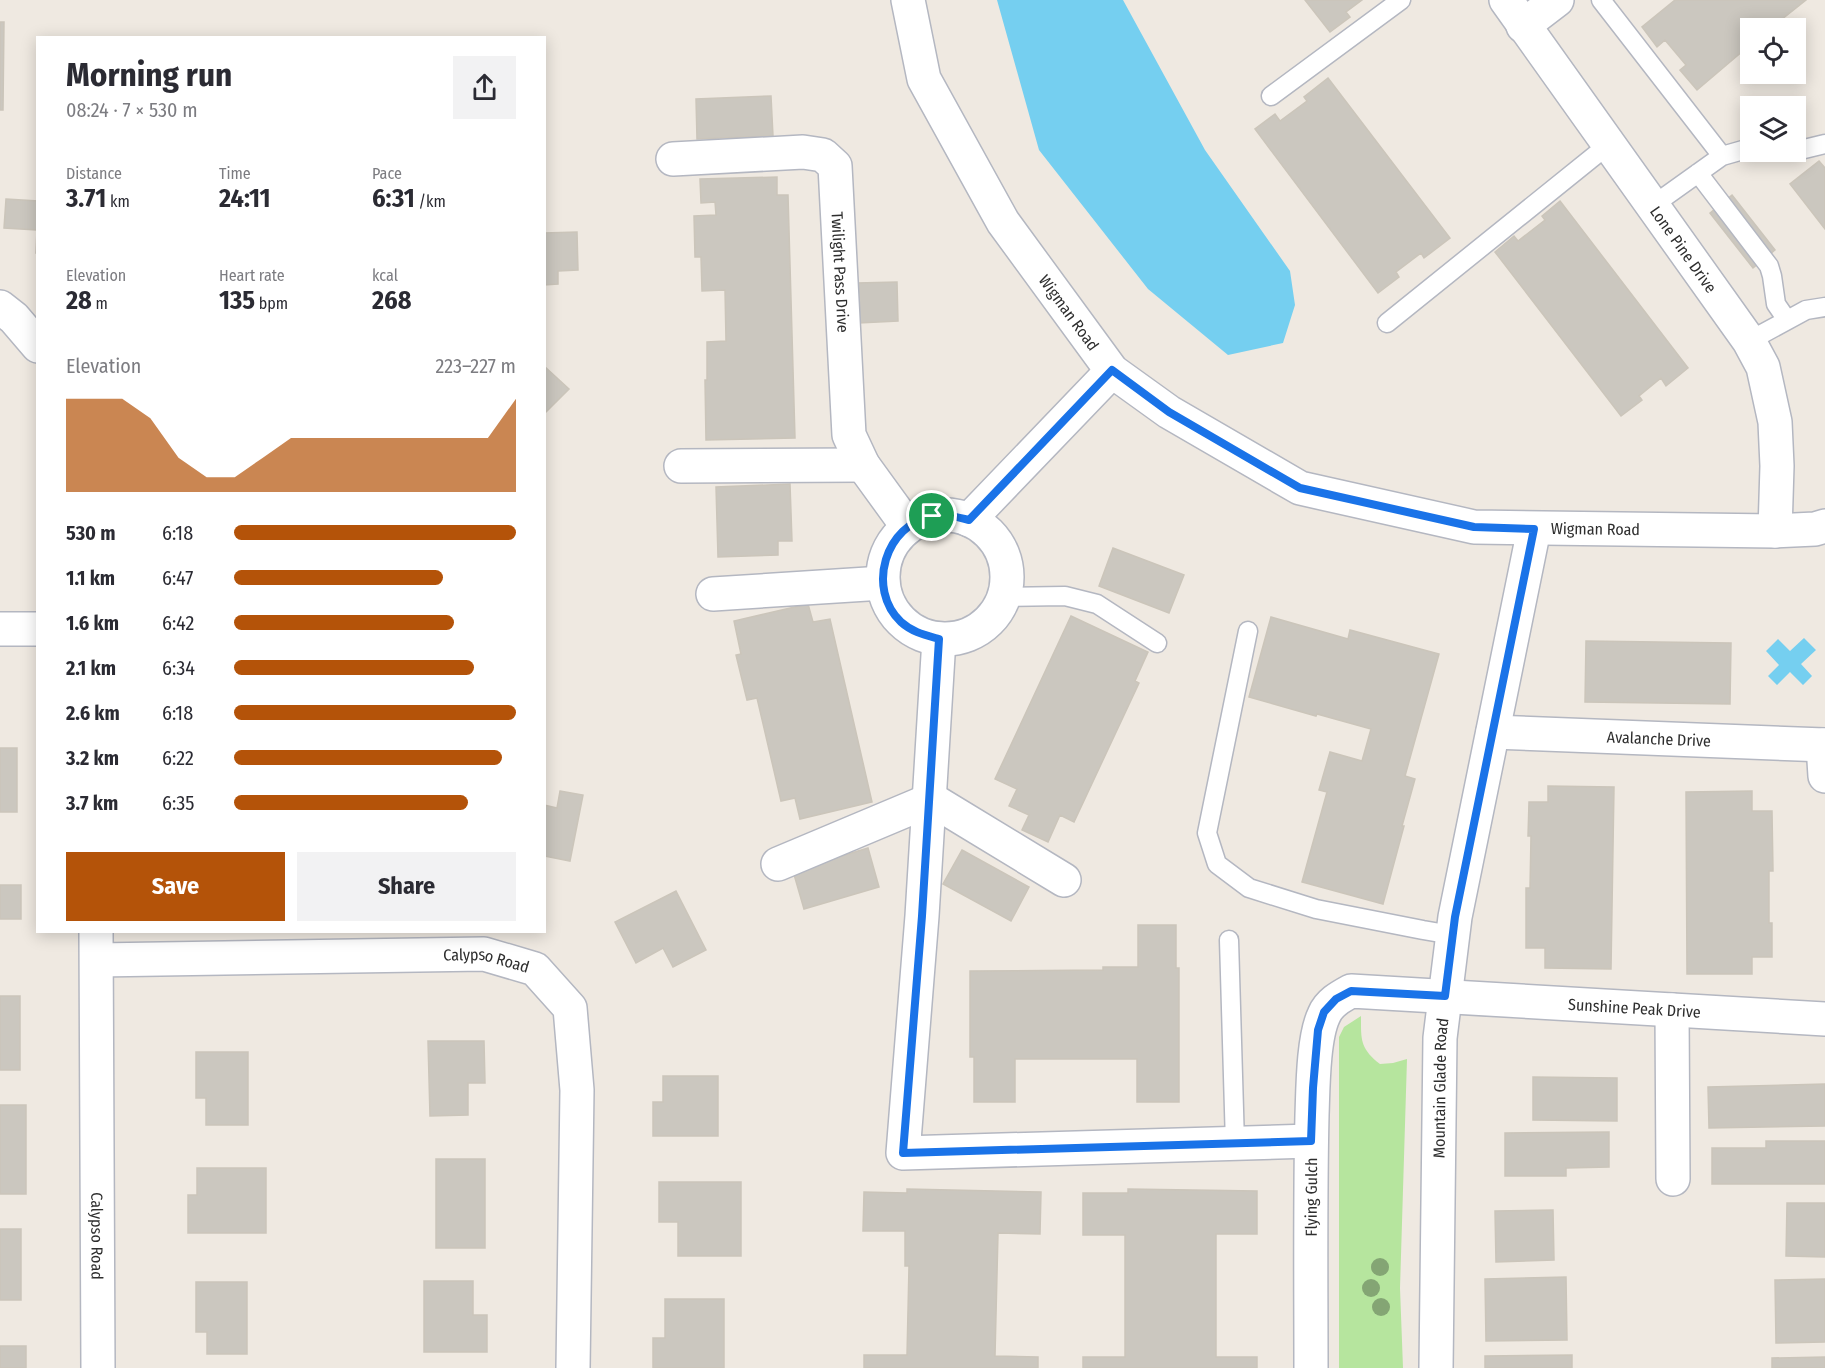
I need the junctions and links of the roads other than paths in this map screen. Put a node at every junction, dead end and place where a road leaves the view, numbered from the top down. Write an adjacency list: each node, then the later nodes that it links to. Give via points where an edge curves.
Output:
1 (908, 0): 21 (street, Wigman Road, via 924,79 1003,222)
2 (1401, 0): 6 (lane)
3 (1557, 0): 5 (street)
4 (1601, 0): 11 (lane)
5 (1514, 13): 8 (street, Lone Pine Drive)
6 (1271, 96)
7 (1825, 144): 9 (lane)
8 (1608, 145): 14 (street, Lone Pine Drive); 18 (lane)
9 (1806, 149)
10 (1740, 151): 11 (lane)
11 (1722, 156): 13 (lane)
12 (673, 159): 22 (street, Twilight Pass Drive, via 803,152 823,155 835,166 849,435)
13 (1698, 173): 14 (lane); 17 (lane, via 1769,266 1776,304)
14 (1652, 206): 19 (street, Lone Pine Drive)
15 (0, 307): 20 (street)
16 (1825, 307): 17 (lane, via 1806,310)
17 (1787, 320): 19 (lane)
18 (1387, 323)
19 (1749, 341): 28 (street, Lone Pine Drive, via 1762,367 1775,422)
20 (36, 344)
21 (1112, 370): 24 (street); 27 (street, Wigman Road, via 1169,412 1300,488 1474,527)
22 (863, 465): 23 (street); 25 (street, Twilight Pass Drive)
23 (681, 466)
24 (969, 520): 25 (street, via 951,515 932,516); 31 (street, via 985,530 1005,561)
25 (908, 526): 29 (street, via 888,552)
26 (1825, 526): 28 (street, Wigman Road)
27 (1534, 529): 28 (street, Wigman Road); 37 (street, Mountain Glade Road)
28 (1775, 531)
29 (883, 583): 30 (street); 35 (street, via 888,604 901,621 918,633)
30 (713, 594)
31 (1004, 597): 35 (street, via 984,626 954,639); 36 (lane, via 1065,596 1097,604)
32 (0, 628): 33 (street)
33 (36, 629)
34 (1248, 631): 42 (lane, via 1207,833 1217,864 1249,888 1316,909)
35 (939, 639): 39 (street)
36 (1158, 643)
37 (1493, 732): 38 (street, Avalanche Drive); 42 (street, Mountain Glade Road)
38 (1824, 755)
39 (928, 801): 40 (street); 41 (street, via 934,801); 49 (street, via 903,1153)
40 (778, 864)
41 (1064, 880)
42 (1452, 935): 45 (street, Mountain Glade Road)
43 (1229, 940): 49 (lane)
44 (97, 946): 51 (street, Calypso Road); 52 (street, Calypso Road, via 484,954 535,969 570,1008 577,1090)
45 (1445, 996): 46 (street, Sunshine Peak Drive); 48 (street, Flying Gulch, via 1351,991 1336,999 1324,1012 1318,1030); 54 (street, Mountain Glade Road, via 1440,1038)
46 (1672, 1010): 47 (street, Sunshine Peak Drive); 50 (street)
47 (1825, 1015)
48 (1311, 1141): 49 (street); 53 (street, Flying Gulch)
49 (1235, 1144)
50 (1673, 1179)
51 (98, 1368)
52 (573, 1368)
53 (1311, 1368)
54 (1436, 1368)

